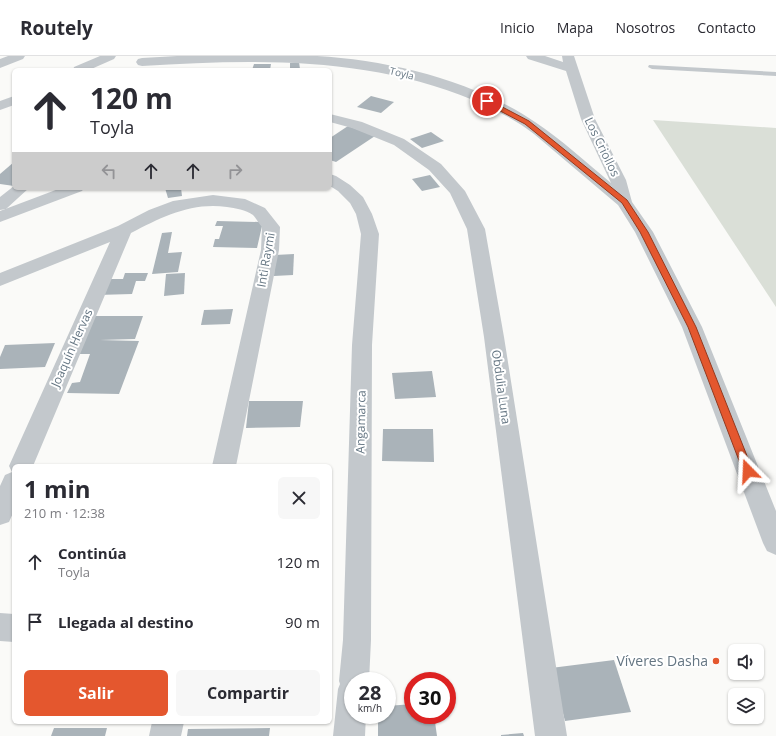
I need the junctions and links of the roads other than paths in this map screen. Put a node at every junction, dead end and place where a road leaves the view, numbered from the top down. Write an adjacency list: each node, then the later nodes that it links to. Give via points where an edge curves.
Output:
1 (20, 56): 6 (street)
2 (110, 56): 8 (street)
3 (532, 56): 5 (street)
4 (146, 59): 16 (street, Toyla, via 296,58 345,62 434,81 498,106 527,122)
5 (569, 62): 16 (street, Los Criollos, via 588,119 618,180)
6 (0, 64)
7 (652, 67): 9 (lane)
8 (83, 68)
9 (776, 74)
10 (12, 101): 11 (street)
11 (0, 106)
12 (332, 118): 33 (street, Obdulia Luna, via 357,124 399,142 435,167 457,191 476,229 494,337)
13 (332, 180): 28 (street, Angamarca, via 357,201 370,234 362,345)
14 (19, 190): 17 (street)
15 (71, 190): 18 (street)
16 (624, 202): 25 (street, Los Criollos, via 644,232 692,327)
17 (0, 205)
18 (0, 216)
19 (124, 230): 20 (street, Inti Raymi); 21 (street, Joaquín Hervas); 22 (street, Inti Raymi, via 179,205 213,200 239,203 259,212 272,228 270,250)
20 (0, 280)
21 (22, 464)
22 (224, 464)
23 (12, 487): 24 (street)
24 (0, 514)
25 (776, 543)
26 (0, 627): 27 (street)
27 (12, 628)
28 (355, 672)
29 (168, 724): 31 (street)
30 (351, 724): 32 (street)
31 (165, 736)
32 (350, 736)
33 (551, 736)

